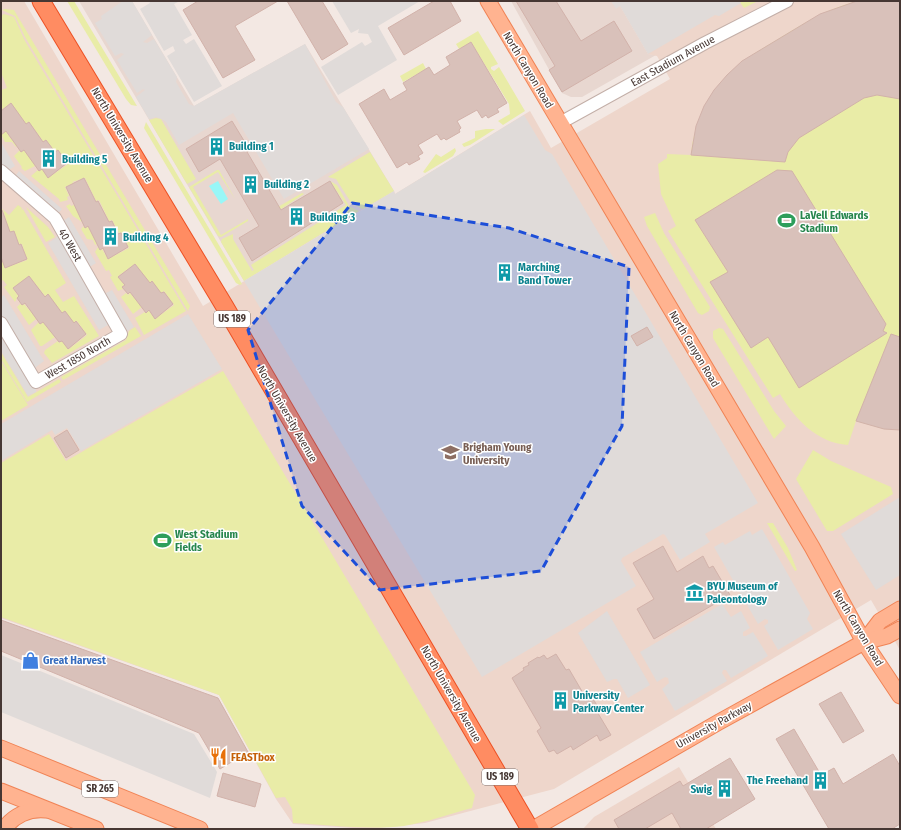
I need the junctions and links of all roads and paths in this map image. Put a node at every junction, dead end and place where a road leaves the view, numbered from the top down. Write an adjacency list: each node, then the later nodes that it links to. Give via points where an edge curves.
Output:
1 (41, 1): 18 (highway, North University Avenue / US 189, via 222,302)
2 (488, 1): 4 (main road, North Canyon Road)
3 (787, 1): 4 (street, East Stadium Avenue)
4 (560, 123): 10 (main road, North Canyon Road, via 808,542)
5 (1, 171): 7 (street, 40 West, via 55,218)
6 (1, 323): 7 (street, West 1850 North, via 36,382)
7 (120, 334)
8 (900, 609): 10 (main road, via 880,621)
9 (900, 629): 10 (main road, University Parkway, via 888,636)
10 (864, 642): 11 (main road, North Canyon Road); 18 (main road, University Parkway)
11 (900, 696)
12 (1, 748): 17 (main road, SR 265)
13 (1, 791): 14 (main road)
14 (51, 811): 15 (main road, via 27,812 13,819); 16 (main road)
15 (4, 829)
16 (96, 829)
17 (200, 829)
18 (531, 829)

